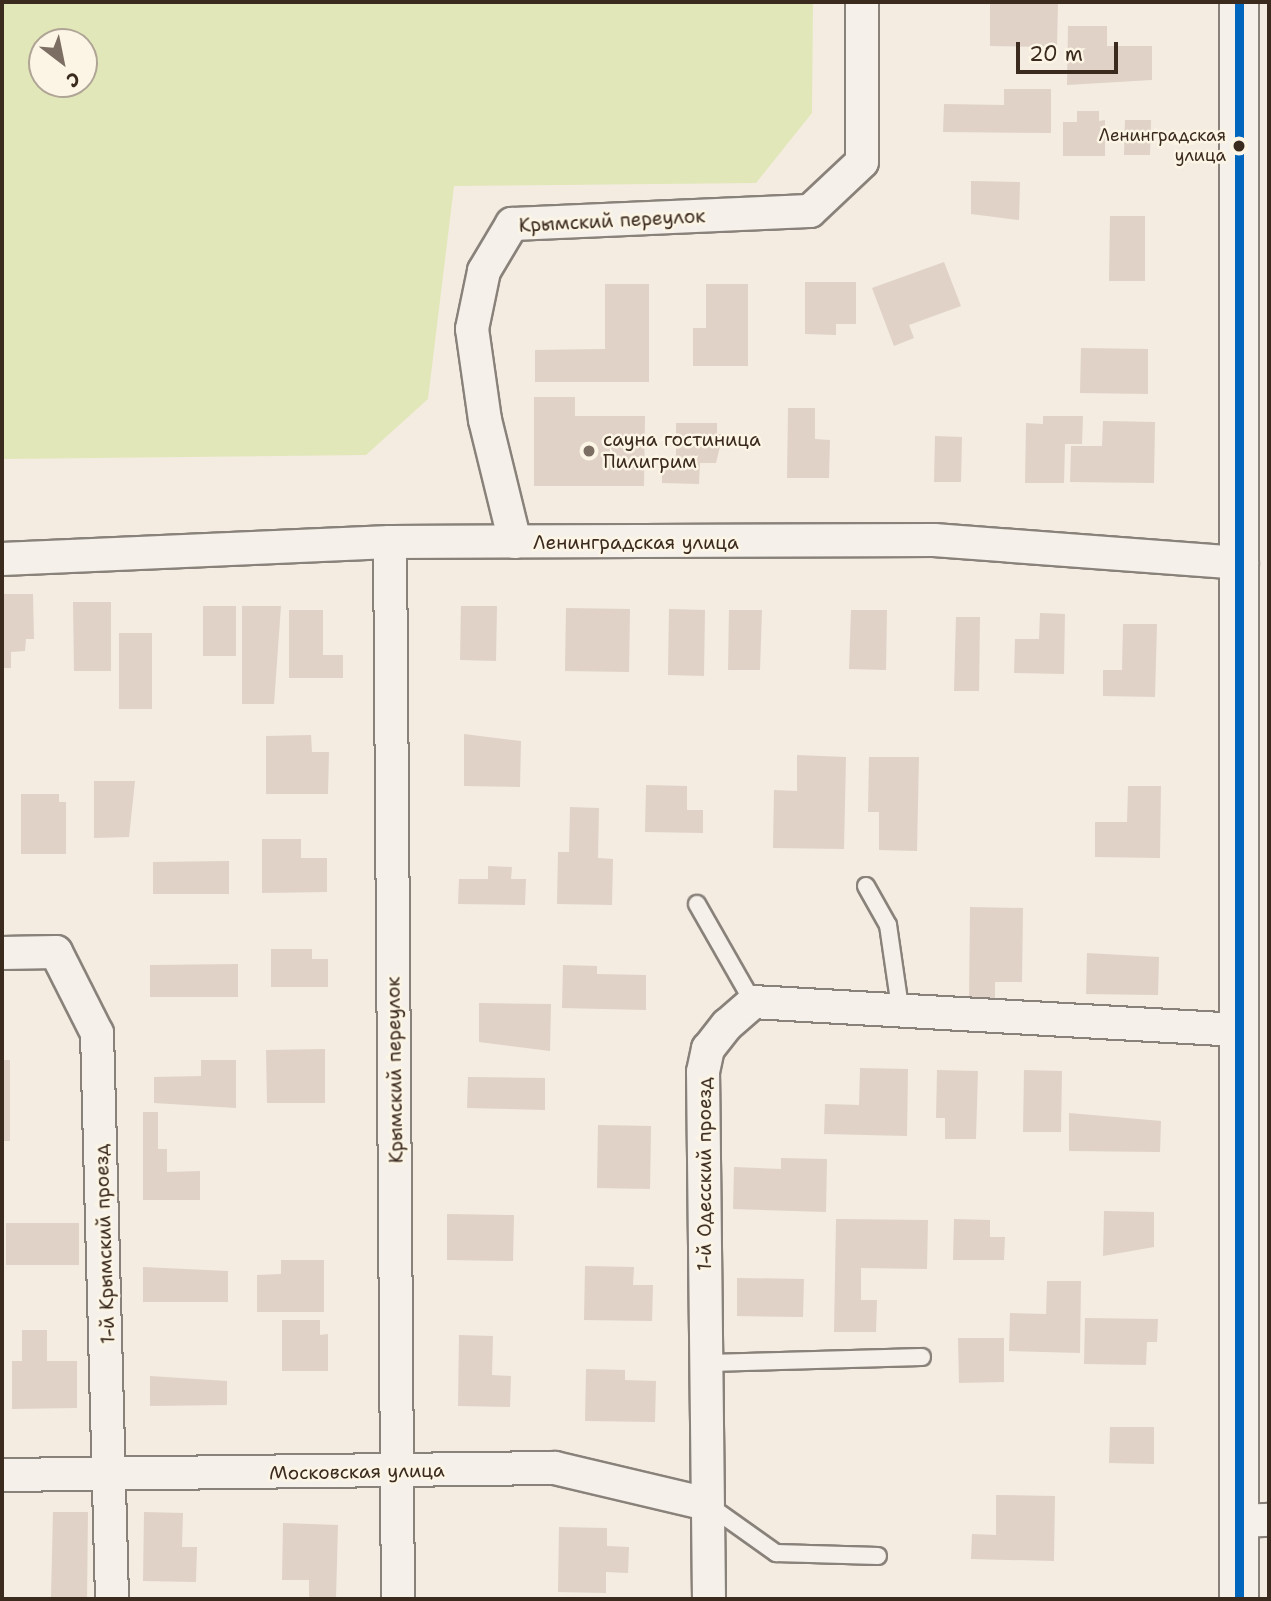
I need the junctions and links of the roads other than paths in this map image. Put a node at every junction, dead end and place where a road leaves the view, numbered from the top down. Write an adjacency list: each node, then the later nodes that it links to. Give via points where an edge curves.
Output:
1 (862, 2): 4 (street, Крымский переулок, via 862,162 810,211 512,223 484,271 472,329 485,420)
2 (1238, 2): 6 (street)
3 (390, 542): 4 (street, Ленинградская улица); 5 (street, Ленинградская улица); 15 (street, Крымский переулок)
4 (515, 542): 6 (street, Ленинградская улица, via 947,540)
5 (2, 559)
6 (1256, 563): 12 (street)
7 (866, 886): 11 (lane, via 888,925)
8 (697, 904): 10 (lane)
9 (2, 953): 17 (street, 1-й Крымский проезд, via 56,952 97,1033)
10 (753, 1002): 11 (street); 14 (street, 1-й Одесский проезд, via 708,1049 703,1072)
11 (901, 1014): 12 (street)
12 (1238, 1030): 19 (street)
13 (922, 1357): 14 (lane)
14 (709, 1363): 18 (street, 1-й Одесский проезд)
15 (399, 1471): 17 (street, Московская улица); 18 (street, Московская улица, via 555,1468); 22 (street, Крымский переулок)
16 (2, 1475): 17 (street, Московская улица)
17 (113, 1476): 21 (street, 1-й Крымский проезд)
18 (707, 1504): 20 (lane, via 776,1553); 23 (street, 1-й Одесский проезд)
19 (1254, 1520): 24 (street)
20 (878, 1556)
21 (112, 1599)
22 (398, 1599)
23 (709, 1599)
24 (1239, 1599)

